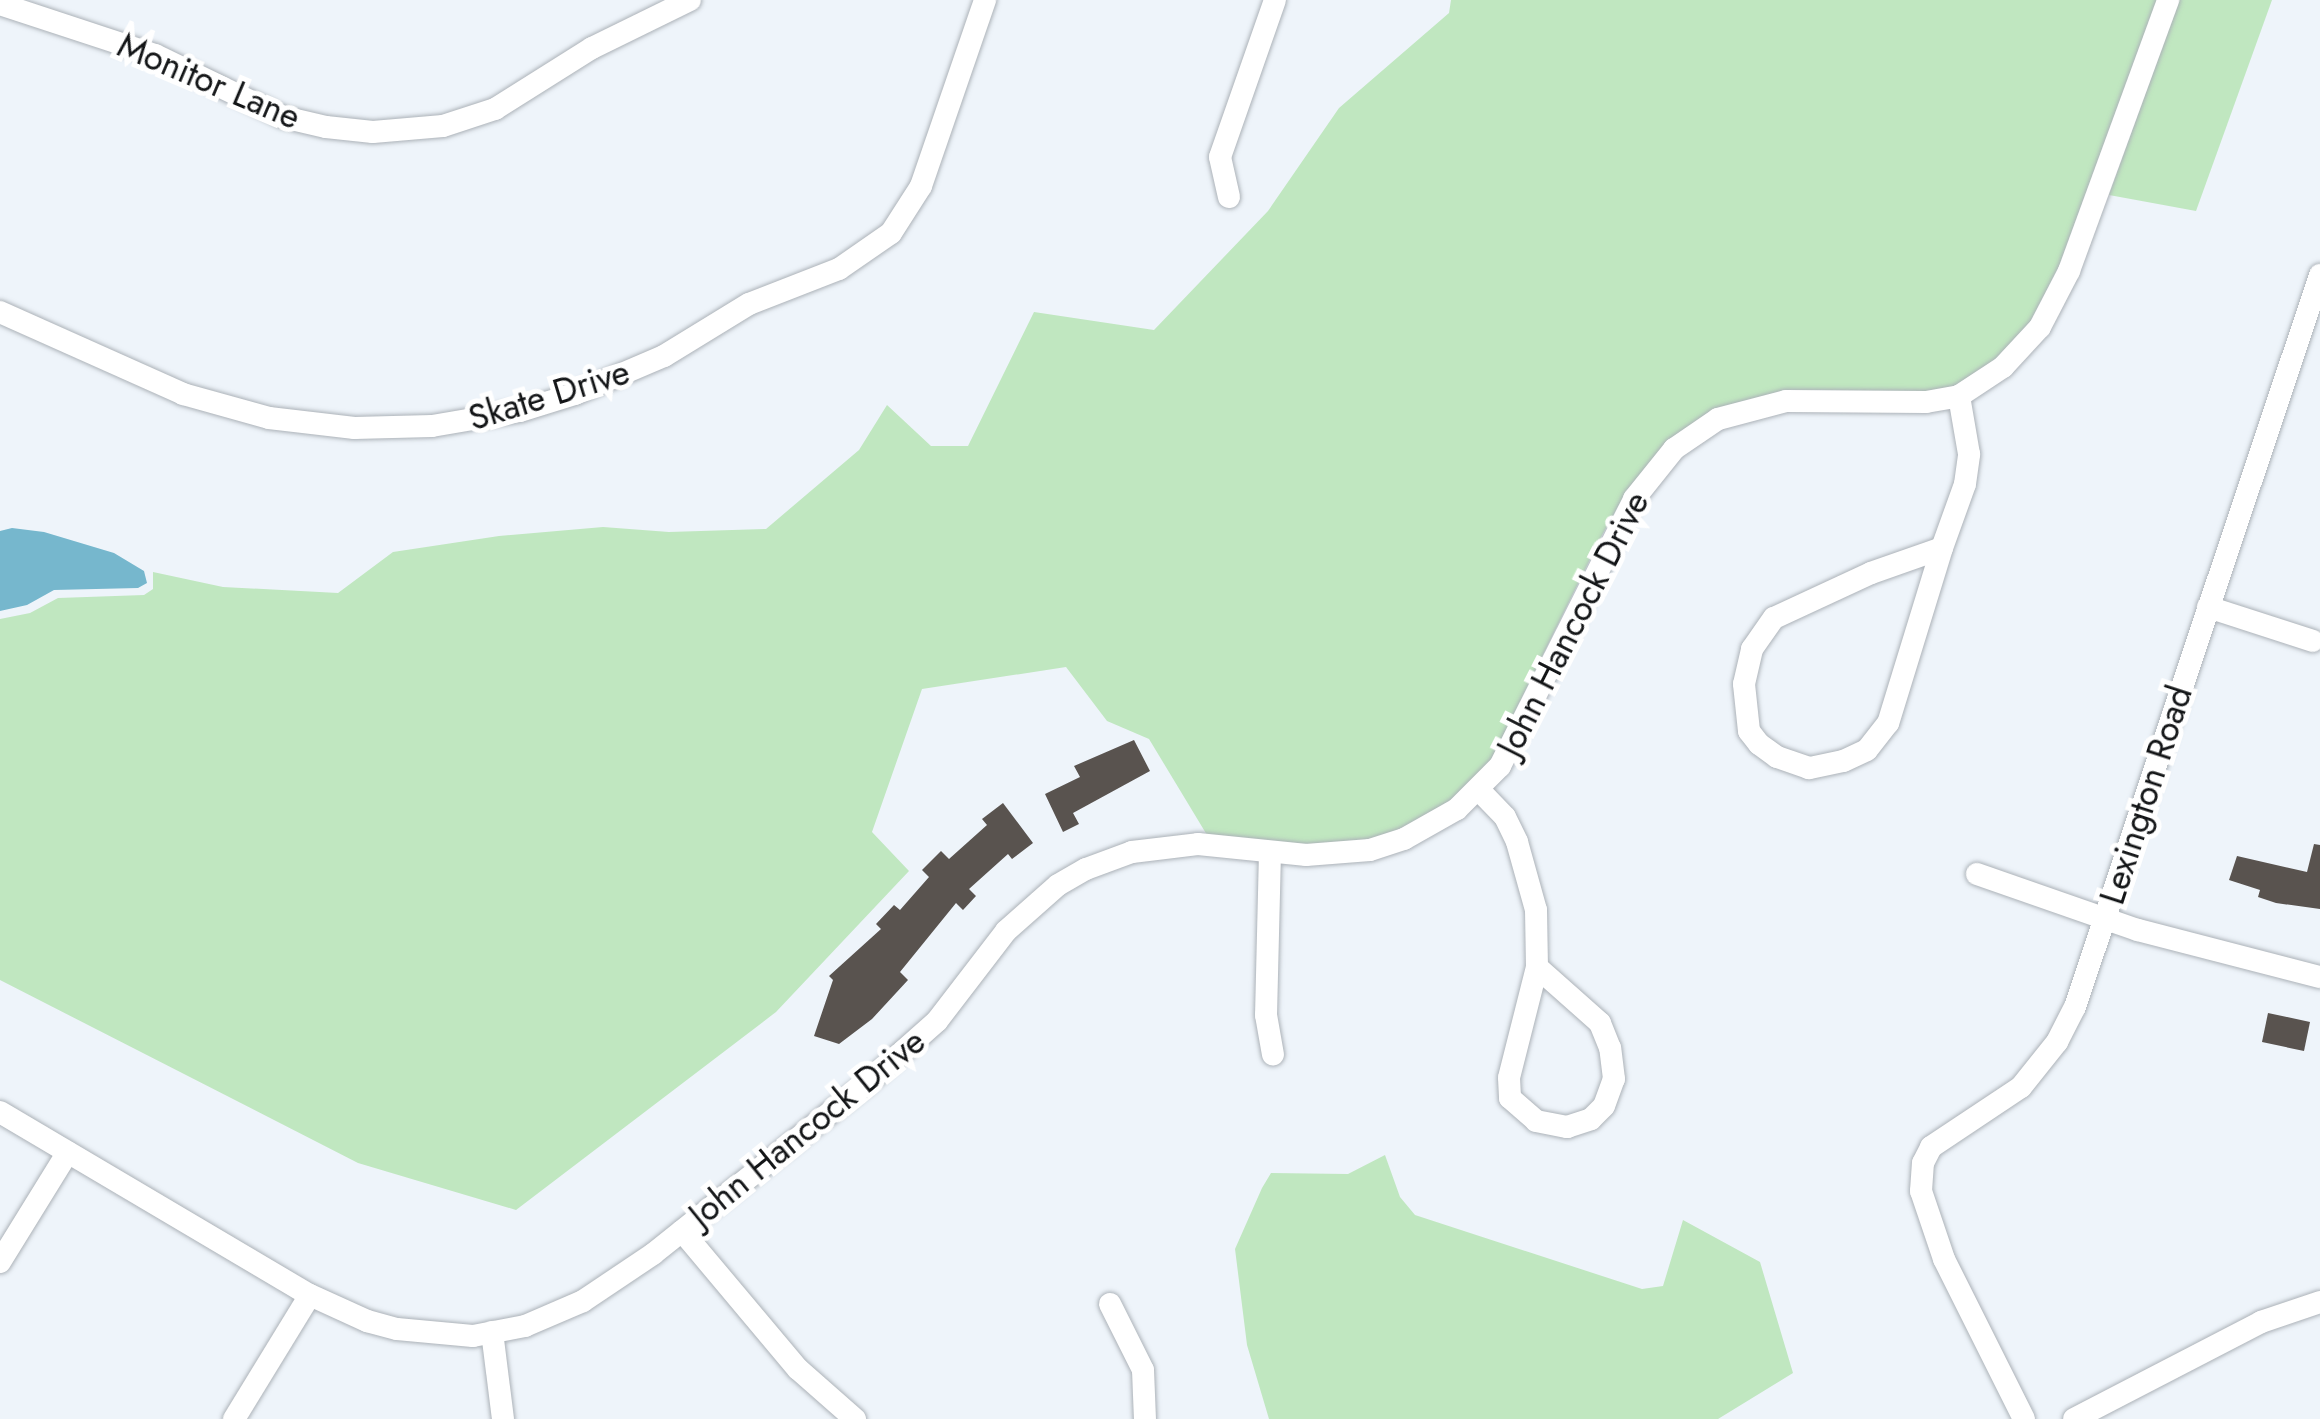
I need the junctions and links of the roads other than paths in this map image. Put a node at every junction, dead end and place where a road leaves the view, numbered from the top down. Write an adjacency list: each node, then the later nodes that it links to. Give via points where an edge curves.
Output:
1 (690, 0): 6 (street, Monitor Lane)
2 (1275, 0): 7 (street, via 1220,157)
3 (2168, 0): 11 (street, John Hancock Drive, via 2069,270 2047,313 2003,367)
4 (978, 2): 10 (street, Skate Drive, via 921,186 880,244 839,270 749,304 636,370 575,394 432,426 354,428 282,420 183,394)
5 (0, 4): 6 (street, Monitor Lane, via 155,55 283,117 373,132 443,126 495,109)
6 (665, 4)
7 (1229, 198)
8 (2320, 276): 9 (street, Lexington Road)
9 (2315, 304): 13 (street, Lexington Road)
10 (0, 312)
11 (1959, 396): 12 (street, via 1969,454); 15 (street, John Hancock Drive, via 1909,403 1786,401 1718,419 1674,449 1634,499 1500,766)
12 (1942, 548): 12 (street, via 1888,724 1867,750 1809,768 1759,744 1749,732 1744,684 1752,649 1774,618)
13 (2208, 607): 14 (street); 18 (street, Lexington Road)
14 (2313, 641)
15 (1479, 790): 16 (street, John Hancock Drive, via 1430,826 1370,850); 19 (street, via 1505,817 1531,881)
16 (1270, 852): 21 (street, via 1266,1015); 24 (street, John Hancock Drive, via 1161,847 1086,868 1058,885 1006,931 904,1052)
17 (1977, 874): 18 (street)
18 (2106, 918): 20 (street); 34 (street, Lexington Road, via 2075,1008 2038,1068 2021,1087 1931,1147 1923,1162 1922,1191 1944,1259)
19 (1537, 966): 19 (street, via 1510,1098 1536,1122 1568,1127 1604,1106 1614,1078 1610,1048 1600,1023)
20 (2320, 977)
21 (1273, 1054)
22 (0, 1112): 23 (street, John Hancock Drive)
23 (68, 1152): 25 (street); 26 (street, John Hancock Drive)
24 (682, 1231): 29 (street, John Hancock Drive, via 583,1302); 32 (street, via 798,1369)
25 (0, 1262)
26 (310, 1295): 29 (street, John Hancock Drive, via 397,1329); 30 (street)
27 (2320, 1302): 35 (street, via 2261,1322)
28 (1110, 1304): 33 (street, via 1142,1370)
29 (492, 1332): 31 (street)
30 (234, 1419)
31 (504, 1419)
32 (855, 1419)
33 (1145, 1419)
34 (2024, 1419)
35 (2074, 1419)

